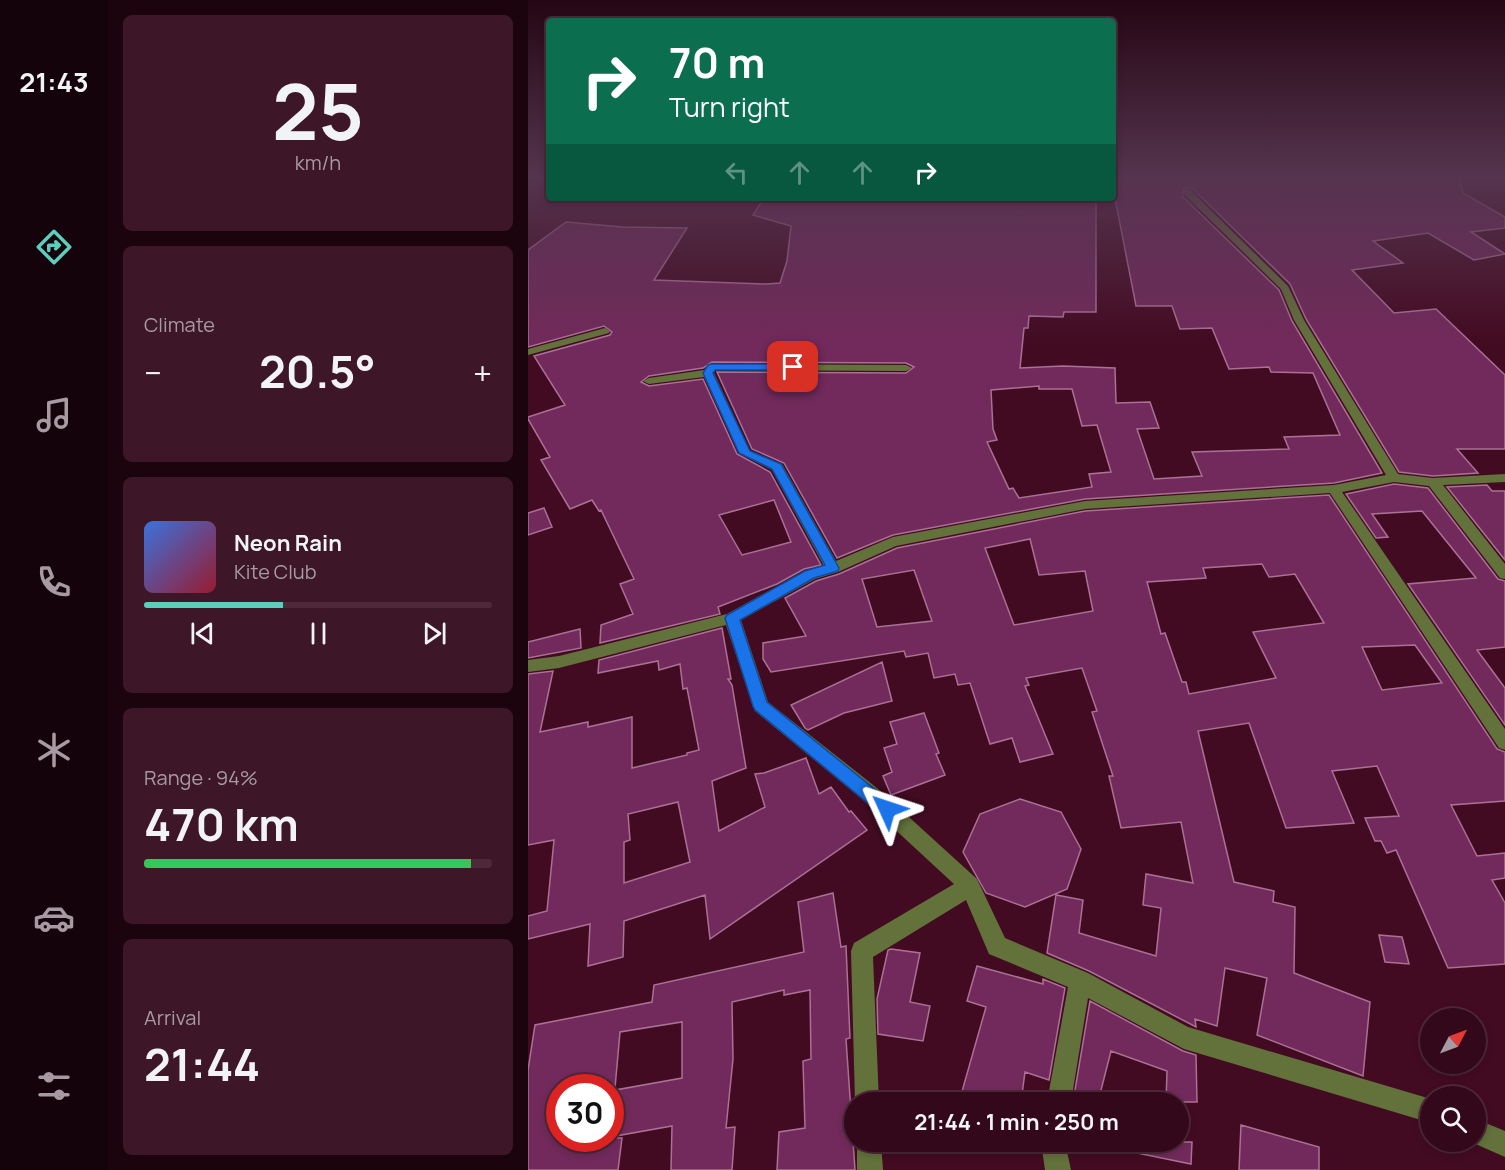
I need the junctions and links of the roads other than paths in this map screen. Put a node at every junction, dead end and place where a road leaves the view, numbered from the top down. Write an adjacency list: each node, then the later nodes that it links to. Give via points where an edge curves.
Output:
1 (1227, 232): 7 (street, via 1285,288 1299,320)
2 (605, 332): 3 (street)
3 (528, 352)
4 (906, 368): 5 (street, via 712,367)
5 (708, 373): 6 (street); 11 (street, via 745,453 777,467)
6 (649, 381)
7 (1394, 478): 9 (street); 10 (street)
8 (1505, 478): 9 (street)
9 (1432, 482): 12 (street)
10 (1334, 489): 11 (street, via 1085,505 892,542); 15 (street)
11 (833, 568): 13 (street, via 810,575)
12 (1505, 574)
13 (732, 618): 14 (street, via 559,662); 16 (street, via 761,706 870,794)
14 (528, 666)
15 (1505, 743)
16 (970, 886): 17 (street, via 997,946); 18 (street, via 862,951)
17 (1080, 981): 19 (street); 20 (street, via 1184,1037)
18 (867, 1092)
19 (1061, 1092)
20 (1420, 1108)
21 (1486, 1135): 22 (street)
22 (1505, 1144)
23 (869, 1152): 25 (street)
24 (1055, 1152): 26 (street)
25 (870, 1170)
26 (1058, 1170)

